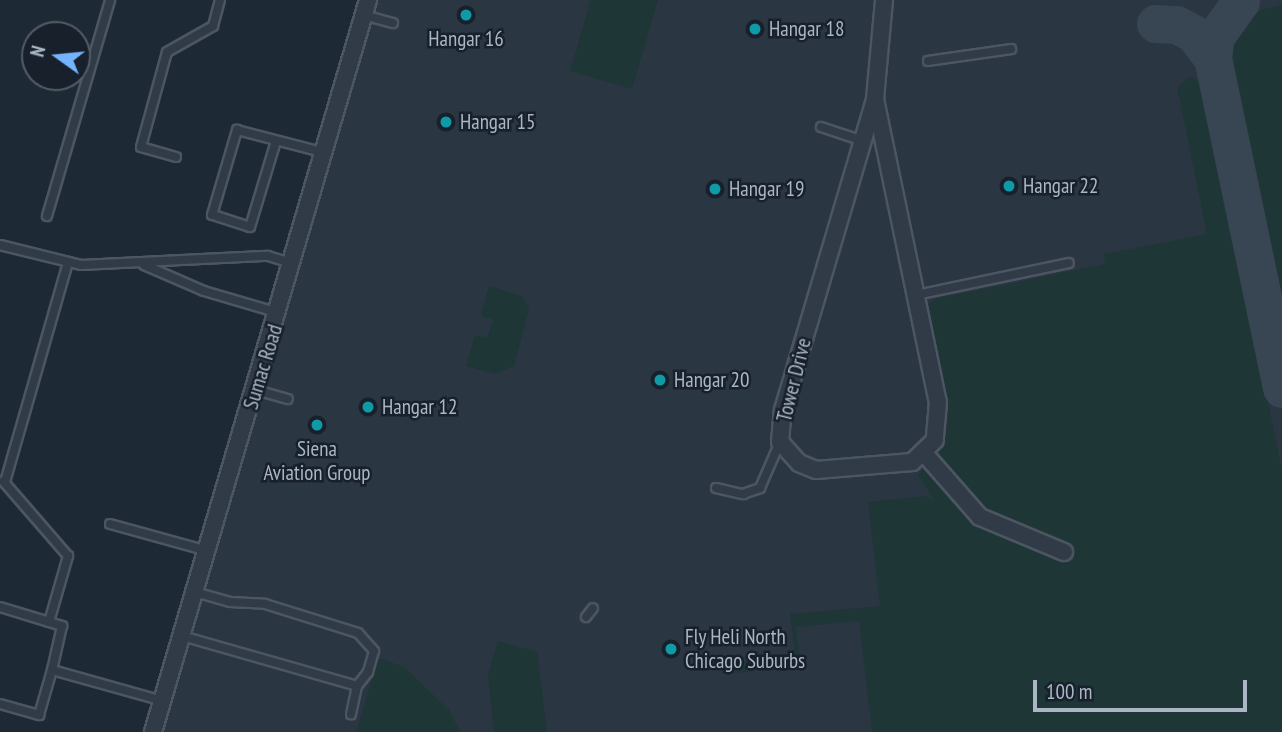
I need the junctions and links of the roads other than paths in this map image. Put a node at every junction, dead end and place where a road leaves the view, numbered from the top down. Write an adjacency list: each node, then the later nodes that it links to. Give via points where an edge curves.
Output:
1 (110, 0): 14 (lane)
2 (220, 0): 13 (lane, via 213,26 167,52 141,147)
3 (884, 0): 8 (street, Tower Drive)
4 (366, 8): 5 (lane); 12 (street, Sumac Road)
5 (393, 23)
6 (1011, 49): 7 (lane)
7 (928, 61)
8 (875, 99): 11 (street, Tower Drive); 20 (street, Tower Drive)
9 (821, 127): 11 (lane)
10 (276, 141): 10 (lane, via 237,130 212,215 250,227); 12 (lane)
11 (863, 141): 24 (street, Tower Drive, via 783,410)
12 (325, 153): 18 (street, Sumac Road)
13 (176, 157)
14 (47, 216)
15 (0, 245): 16 (lane)
16 (68, 262): 19 (lane); 26 (lane)
17 (1069, 263): 20 (lane)
18 (294, 264): 19 (lane, via 268,256); 21 (street, Sumac Road)
19 (144, 265): 21 (lane, via 204,291)
20 (916, 295): 25 (street, Tower Drive, via 938,402 935,440)
21 (279, 313): 22 (street, Sumac Road)
22 (256, 390): 23 (lane); 29 (street, Sumac Road)
23 (288, 399)
24 (780, 442): 25 (street, Tower Drive, via 799,463 816,470 912,462); 27 (lane, via 760,488 743,494)
25 (923, 452): 30 (street, via 980,517)
26 (3, 481): 35 (lane, via 68,556)
27 (716, 488)
28 (110, 524): 29 (lane)
29 (208, 551): 31 (street, Sumac Road)
30 (1064, 552)
31 (195, 592): 36 (street, Sumac Road); 38 (lane, via 230,602 265,604 358,633 374,651 368,672)
32 (0, 607): 35 (lane)
33 (593, 608): 34 (lane)
34 (586, 617)
35 (49, 622): 37 (lane, via 62,626)
36 (182, 636): 38 (lane); 39 (street, Sumac Road)
37 (52, 670): 39 (lane); 40 (lane, via 39,715)
38 (357, 687): 41 (lane)
39 (163, 701): 42 (street, Sumac Road)
40 (0, 704)
41 (351, 713)
42 (153, 732)

